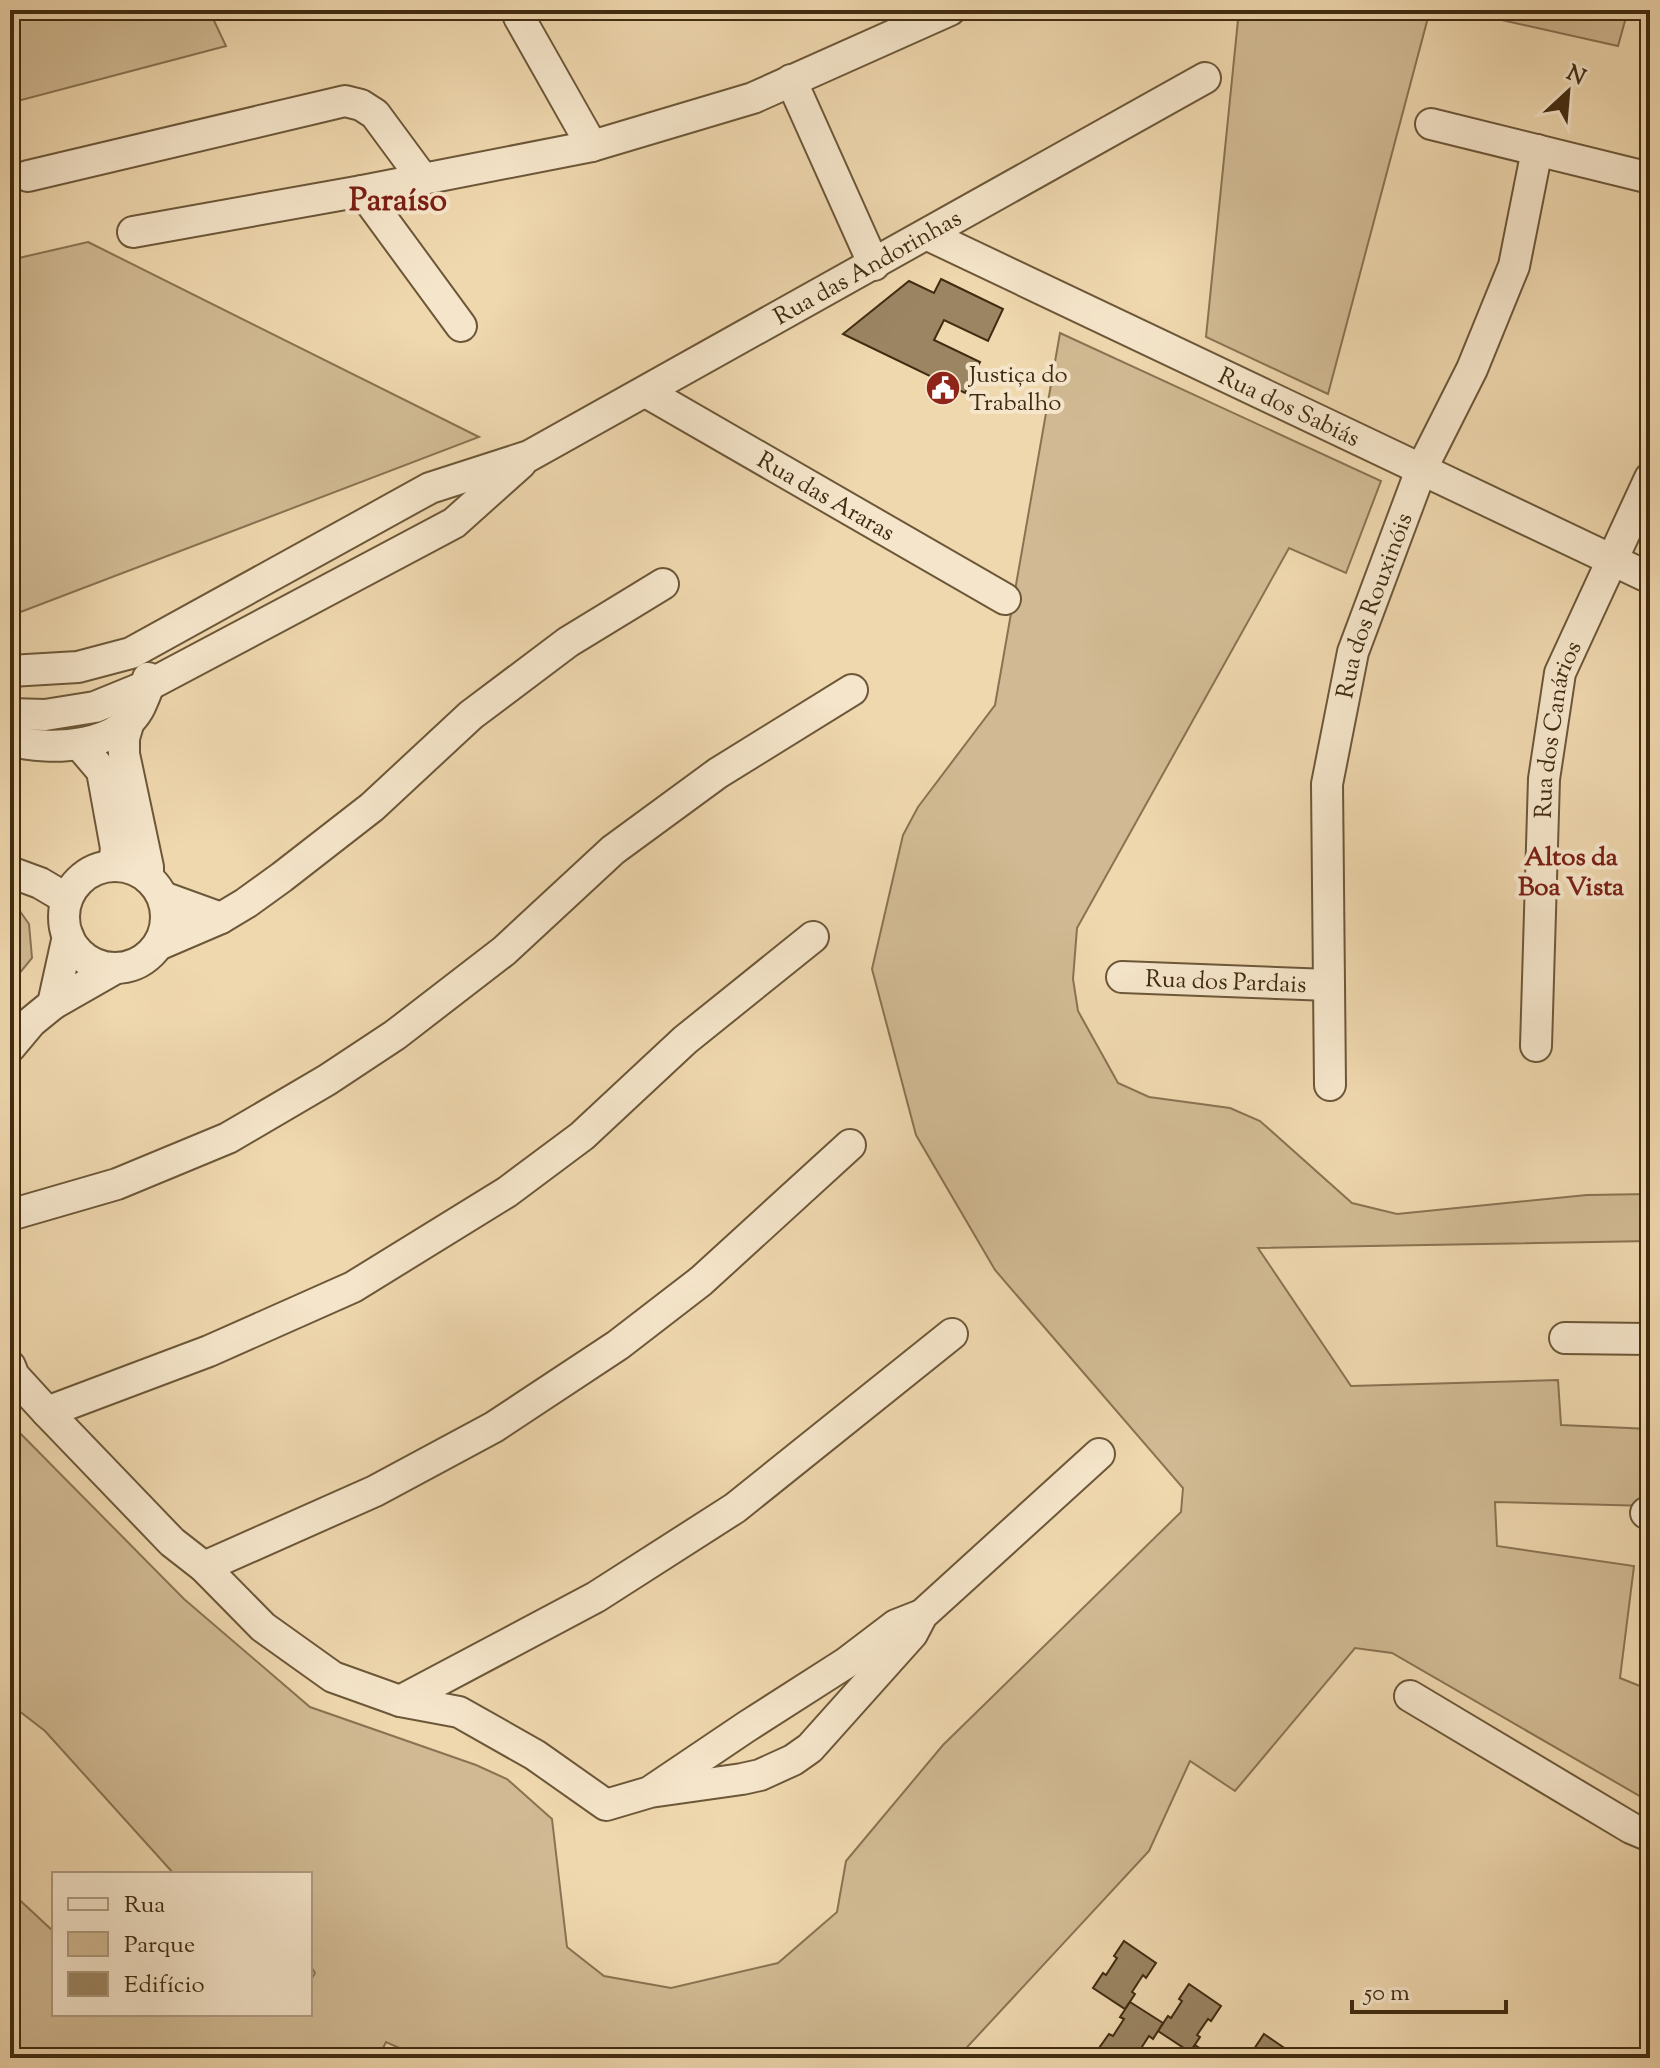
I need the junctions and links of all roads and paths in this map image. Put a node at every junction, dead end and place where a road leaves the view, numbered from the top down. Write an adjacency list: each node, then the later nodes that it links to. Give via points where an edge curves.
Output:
1 (950, 10): 4 (street)
2 (519, 17): 6 (street)
3 (1205, 78): 13 (street, Rua das Andorinhas)
4 (791, 80): 6 (street, via 753,98); 14 (street)
5 (1431, 124): 7 (street)
6 (592, 146): 10 (street)
7 (1537, 150): 9 (street); 18 (street, Rua dos Rouxinóis, via 1514,266 1472,369)
8 (28, 176): 10 (street, via 345,101 375,114)
9 (1650, 178)
10 (423, 179): 11 (street)
11 (362, 191): 12 (street); 15 (street)
12 (133, 232)
13 (928, 235): 14 (street, Rua das Andorinhas); 18 (street, Rua dos Sabiás)
14 (874, 265): 16 (street, Rua das Andorinhas)
15 (461, 326)
16 (646, 392): 17 (street, Rua das Andorinhas); 23 (street, Rua das Araras)
17 (529, 456): 24 (street, via 430,488); 26 (street, via 454,523)
18 (1421, 470): 20 (street, Rua dos Sabiás); 42 (street, Rua dos Rouxinóis, via 1353,652 1327,784)
19 (1650, 478): 20 (street, Rua dos Canários)
20 (1611, 559): 21 (street, Rua dos Sabiás); 44 (street, Rua dos Canários, via 1557,688 1544,779)
21 (1650, 578)
22 (663, 584): 36 (street, via 568,642 471,715 372,807)
23 (1005, 599)
24 (131, 653): 25 (street, via 78,667); 26 (street, via 145,668)
25 (10, 671)
26 (149, 685): 28 (street, via 95,707); 29 (street)
27 (852, 690): 48 (street, via 718,773 613,850 504,951 327,1080 228,1138 117,1184)
28 (10, 714)
29 (129, 721): 31 (street); 34 (street, via 124,754)
30 (10, 740): 31 (street, via 44,747)
31 (79, 744): 32 (street, via 102,771 116,848)
32 (114, 865): 34 (street, via 126,867); 35 (street, via 80,879)
33 (10, 872): 35 (street)
34 (156, 888): 36 (street); 39 (street, via 166,922)
35 (67, 899): 37 (street)
36 (221, 918): 39 (street)
37 (68, 936): 40 (street, via 92,962); 43 (street)
38 (813, 937): 53 (street, via 685,1040 582,1136 507,1192 353,1287 209,1351)
39 (158, 945): 40 (street, via 140,961)
40 (116, 968): 43 (street)
41 (1122, 977): 42 (street, Rua dos Pardais)
42 (1329, 985): 46 (street, Rua dos Rouxinóis)
43 (53, 1004): 45 (street)
44 (1536, 1046)
45 (10, 1047)
46 (1330, 1085)
47 (850, 1145): 55 (street, via 701,1281 618,1345 494,1427 375,1491)
48 (10, 1215)
49 (952, 1334): 58 (street, via 735,1508 596,1597)
50 (1565, 1338): 51 (street)
51 (1650, 1339)
52 (10, 1366): 53 (street)
53 (47, 1412): 55 (street, via 172,1542)
54 (1099, 1454): 56 (street)
55 (204, 1567): 58 (street, via 263,1627 333,1677)
56 (922, 1615): 59 (street, via 896,1625); 59 (street, via 912,1634 825,1733 793,1760 760,1775)
57 (1410, 1696): 60 (street)
58 (400, 1701): 59 (street, via 459,1712 535,1755 606,1805)
59 (650, 1792)
60 (1650, 1836)

